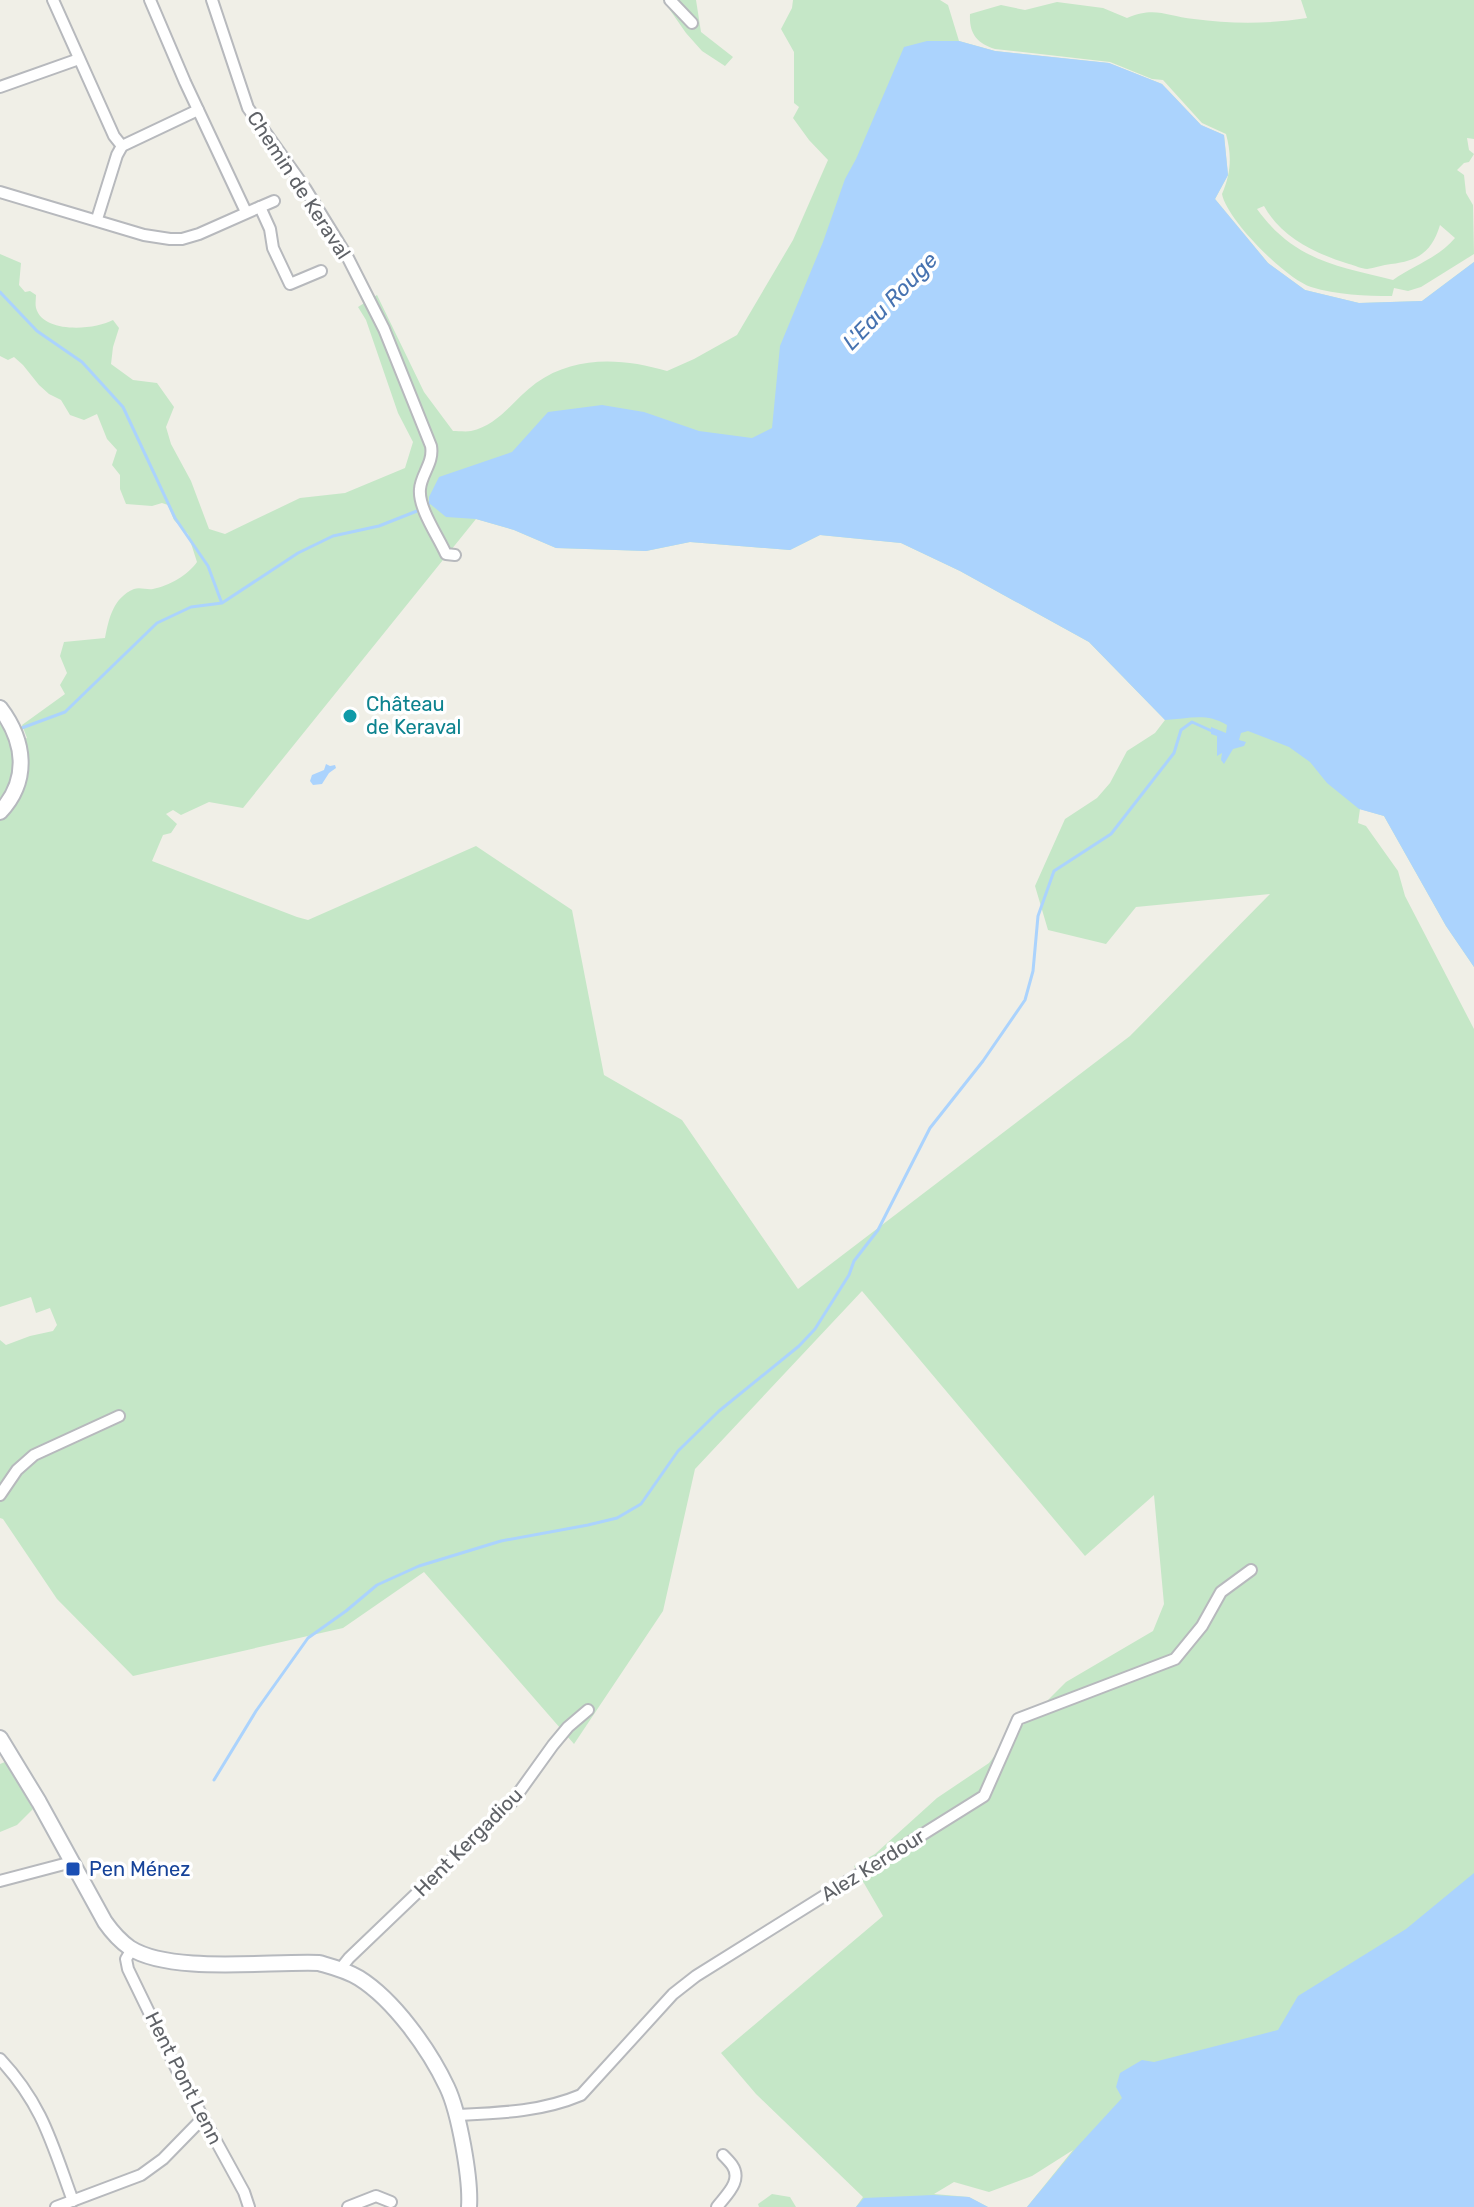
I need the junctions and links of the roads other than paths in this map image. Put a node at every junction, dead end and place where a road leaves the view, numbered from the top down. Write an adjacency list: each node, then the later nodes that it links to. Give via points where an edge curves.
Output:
1 (53, 0): 6 (street)
2 (150, 0): 8 (street)
3 (212, 0): 16 (street, Chemin de Keraval, via 248,108 305,188 374,307 431,446 421,501 446,554)
4 (670, 0): 5 (street)
5 (692, 23)
6 (79, 59): 7 (street); 9 (street)
7 (0, 87)
8 (198, 110): 9 (street); 13 (street)
9 (122, 146): 14 (street)
10 (0, 192): 14 (street)
11 (274, 201): 12 (street)
12 (260, 207): 13 (street); 15 (street, via 290,284)
13 (246, 212): 14 (street, via 182,239 144,235)
14 (97, 219)
15 (321, 271)
16 (455, 555)
17 (0, 708): 18 (street, via 15,731 21,757 18,783)
18 (0, 812)
19 (119, 1416): 20 (street, via 34,1455)
20 (0, 1495)
21 (1251, 1570): 29 (street, Alez Kerdour, via 1221,1592 1175,1659 1018,1719 984,1796 696,1976 673,1994 581,2095 530,2110)
22 (588, 1710): 27 (street, Hent Kergadiou, via 553,1745 512,1802)
23 (1, 1743): 24 (street)
24 (72, 1862): 25 (street); 26 (street, via 105,1922)
25 (0, 1881)
26 (132, 1949): 27 (street, via 174,1962 319,1963); 30 (street, Hent Pont Lenn, via 128,1969)
27 (341, 1968): 29 (street, via 381,1995 404,2022 447,2087)
28 (0, 2059): 33 (street, via 43,2120)
29 (456, 2115): 39 (street)
30 (203, 2118): 32 (street, Hent Pont Lenn); 33 (street, via 141,2175)
31 (723, 2155): 40 (street, via 736,2177)
32 (244, 2192): 36 (street, Hent Pont Lenn); 37 (street)
33 (73, 2201): 35 (street)
34 (391, 2202): 38 (street, via 376,2196)
35 (56, 2207)
36 (249, 2207)
37 (258, 2207)
38 (348, 2207)
39 (469, 2207)
40 (717, 2207)

